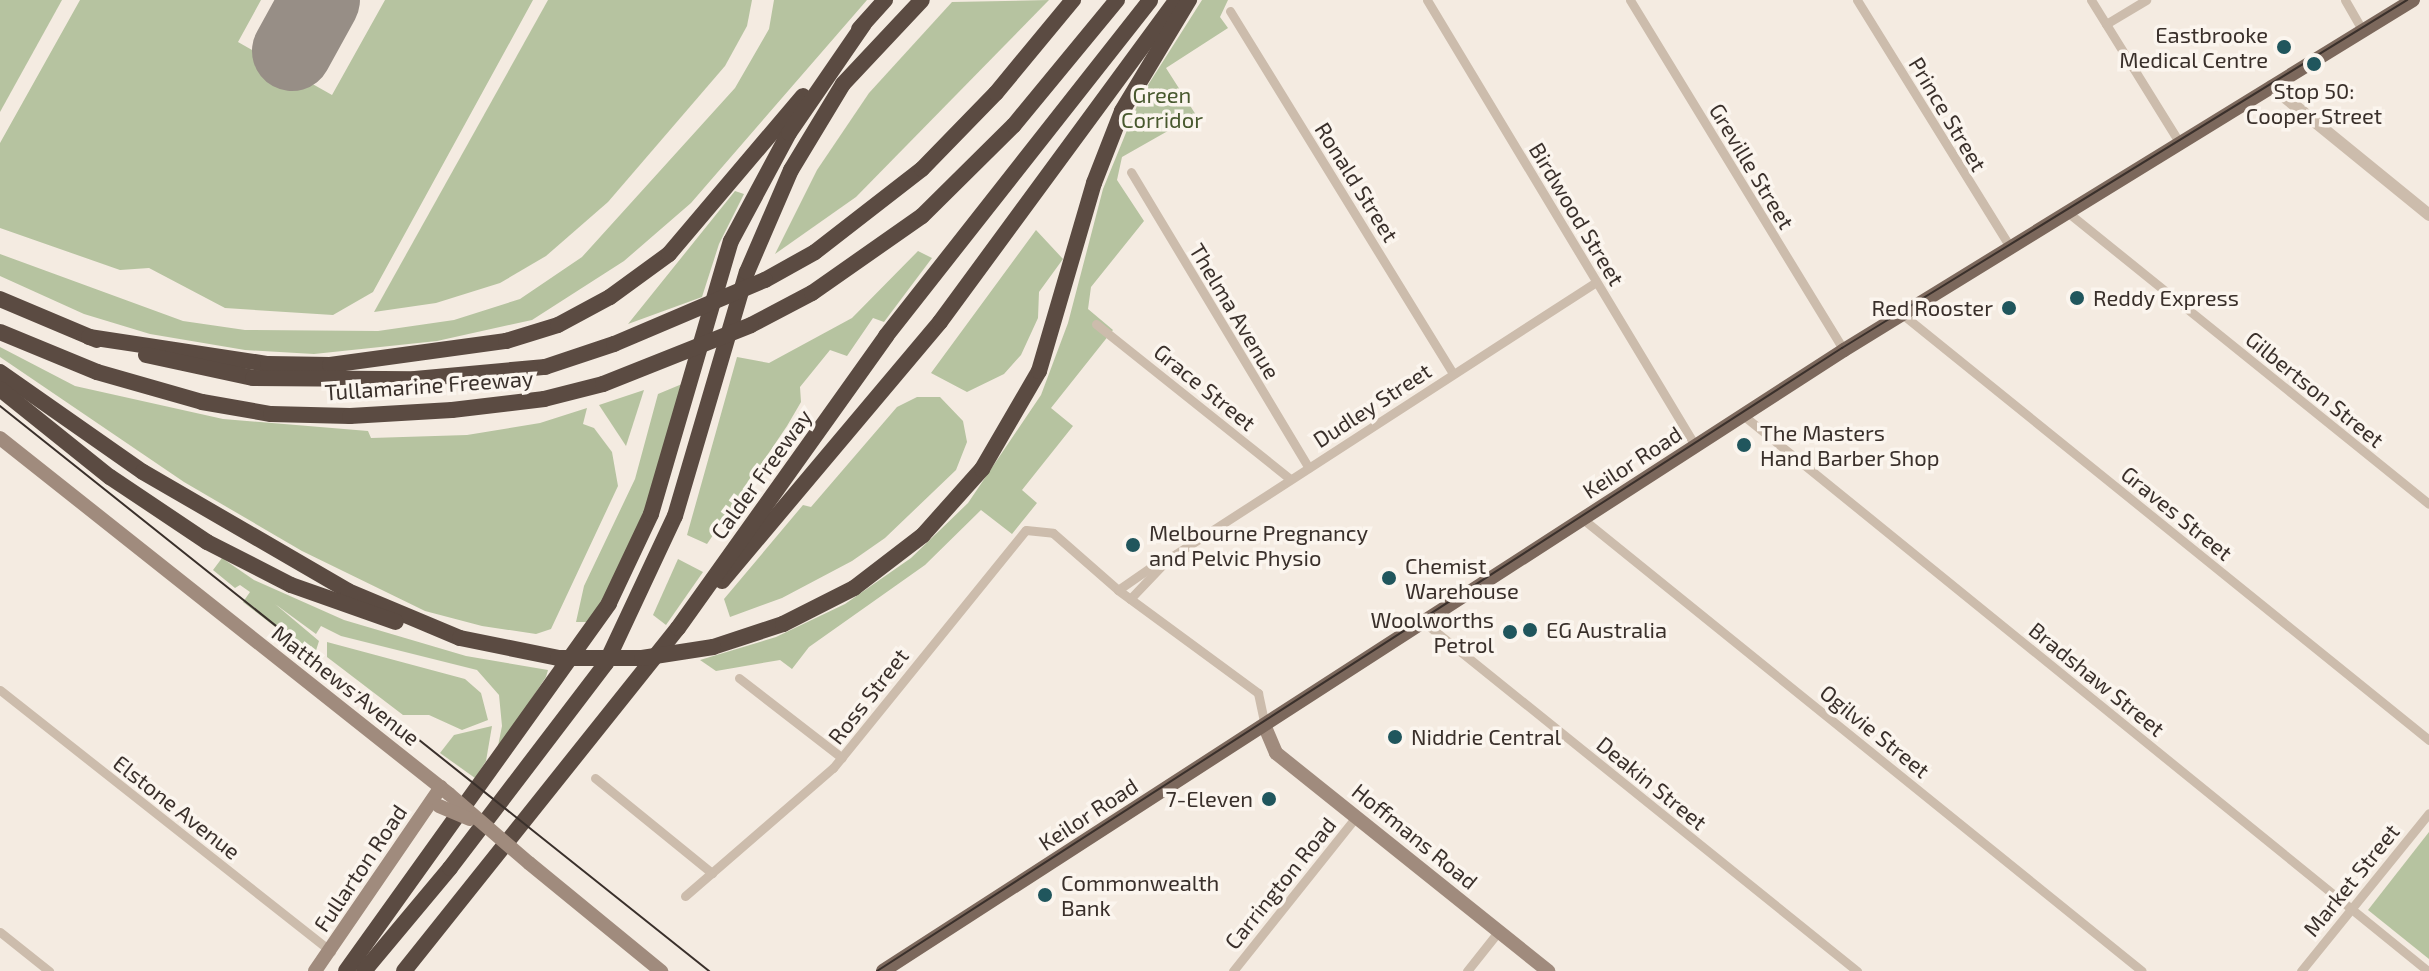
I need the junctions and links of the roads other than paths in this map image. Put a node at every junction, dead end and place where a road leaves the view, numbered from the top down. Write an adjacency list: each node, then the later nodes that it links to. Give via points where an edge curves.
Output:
1 (885, 0): 17 (highway)
2 (908, 0): 20 (highway)
3 (922, 0): 20 (highway, Calder Freeway)
4 (1073, 0): 32 (highway, Tullamarine Freeway, bridge, via 996,93 922,169 815,252 765,280 614,344 545,367 355,380 253,378)
5 (1117, 0): 31 (highway, Tullamarine Freeway, bridge, via 1014,125 922,216 812,293 751,325 603,384 544,399 452,410 271,414 111,377)
6 (1150, 0): 49 (highway, Calder Freeway, via 886,336)
7 (1177, 0): 49 (highway, via 940,322 747,554)
8 (1189, 0): 48 (highway, bridge, via 1122,111 1094,183 1039,371 982,469 923,535 854,588 783,624 713,647 642,658 558,658 483,645)
9 (1427, 0): 27 (street, Birdwood Street)
10 (1630, 0): 33 (street, Greville Street)
11 (1857, 0): 26 (street, Prince Street)
12 (2091, 0): 18 (street)
13 (2146, 0): 18 (street)
14 (2345, 0): 19 (street)
15 (2413, 0): 19 (main road, Keilor Road)
16 (1230, 11): 35 (street, Ronald Street)
17 (864, 24): 32 (highway, via 669,254 610,297 558,325 506,341 330,365 268,364); 67 (highway, via 789,133 742,216 720,271 651,514 609,603)
18 (2106, 24): 22 (street)
19 (2363, 31): 21 (main road, Keilor Road)
20 (843, 84): 68 (highway, Calder Freeway, via 791,170 760,236 691,469 637,605 569,716)
21 (2271, 86): 22 (main road, Keilor Road); 25 (street)
22 (2179, 142): 24 (main road, Keilor Road)
23 (1131, 172): 40 (street, Thelma Avenue)
24 (2066, 211): 26 (main road, Keilor Road); 42 (street, Gilbertson Street)
25 (2429, 215)
26 (2010, 247): 29 (main road, Keilor Road)
27 (1596, 282): 35 (street, Dudley Street); 39 (street, Birdwood Street)
28 (0, 299): 32 (highway, Tullamarine Freeway)
29 (1902, 314): 33 (main road, Keilor Road); 53 (street, Graves Street)
30 (1096, 324): 41 (street, Grace Street)
31 (0, 332)
32 (89, 337)
33 (1844, 350): 37 (main road, Keilor Road)
34 (0, 372): 48 (highway, via 98,442 238,530 348,591)
35 (1453, 373): 40 (street, Dudley Street)
36 (0, 389): 48 (highway, via 120,485 207,542 339,605)
37 (1744, 416): 39 (main road, Keilor Road); 61 (street, Bradshaw Street)
38 (0, 438): 56 (main road, Matthews Avenue)
39 (1696, 447): 43 (main road, Keilor Road)
40 (1309, 468): 41 (street, Dudley Street)
41 (1290, 479): 44 (street, Dudley Street)
42 (2429, 504)
43 (1584, 520): 47 (main road, Keilor Road); 76 (street, Ogilvie Street)
44 (1168, 559): 45 (street, Dudley Street); 46 (street, Dudley Street)
45 (1118, 590): 46 (street); 54 (street, Ross Street, via 1053,533 1036,528 1016,537)
46 (1130, 599): 52 (street, via 1258,693)
47 (1425, 623): 52 (main road, Keilor Road); 75 (street, Deakin Street)
48 (429, 628)
49 (678, 628): 69 (highway, Calder Freeway)
50 (739, 678): 54 (street)
51 (0, 690): 64 (street, Elstone Avenue)
52 (1265, 727): 58 (main road, Hoffmans Road, via 1276,753); 71 (main road, Keilor Road)
53 (2429, 740)
54 (842, 758): 59 (street, Ross Street)
55 (595, 778): 59 (street)
56 (438, 800): 64 (main road, Fullarton Road); 70 (main road, Matthews Avenue, bridge, via 488,828)
57 (2429, 813): 61 (street, Market Street)
58 (1356, 817): 63 (main road, Hoffmans Road); 72 (street, Carrington Road)
59 (712, 873): 60 (street, Ross Street)
60 (685, 896)
61 (2351, 909): 77 (street, Market Street); 78 (street, Bradshaw Street)
62 (0, 932): 65 (street)
63 (1498, 932): 73 (street); 74 (main road, Hoffmans Road)
64 (331, 951): 66 (main road, Fullarton Road)
65 (49, 971)
66 (315, 971)
67 (346, 971)
68 (364, 971)
69 (404, 971)
70 (661, 971)
71 (883, 971)
72 (1233, 971)
73 (1467, 971)
74 (1548, 971)
75 (1857, 971)
76 (2142, 971)
77 (2301, 971)
78 (2428, 971)

